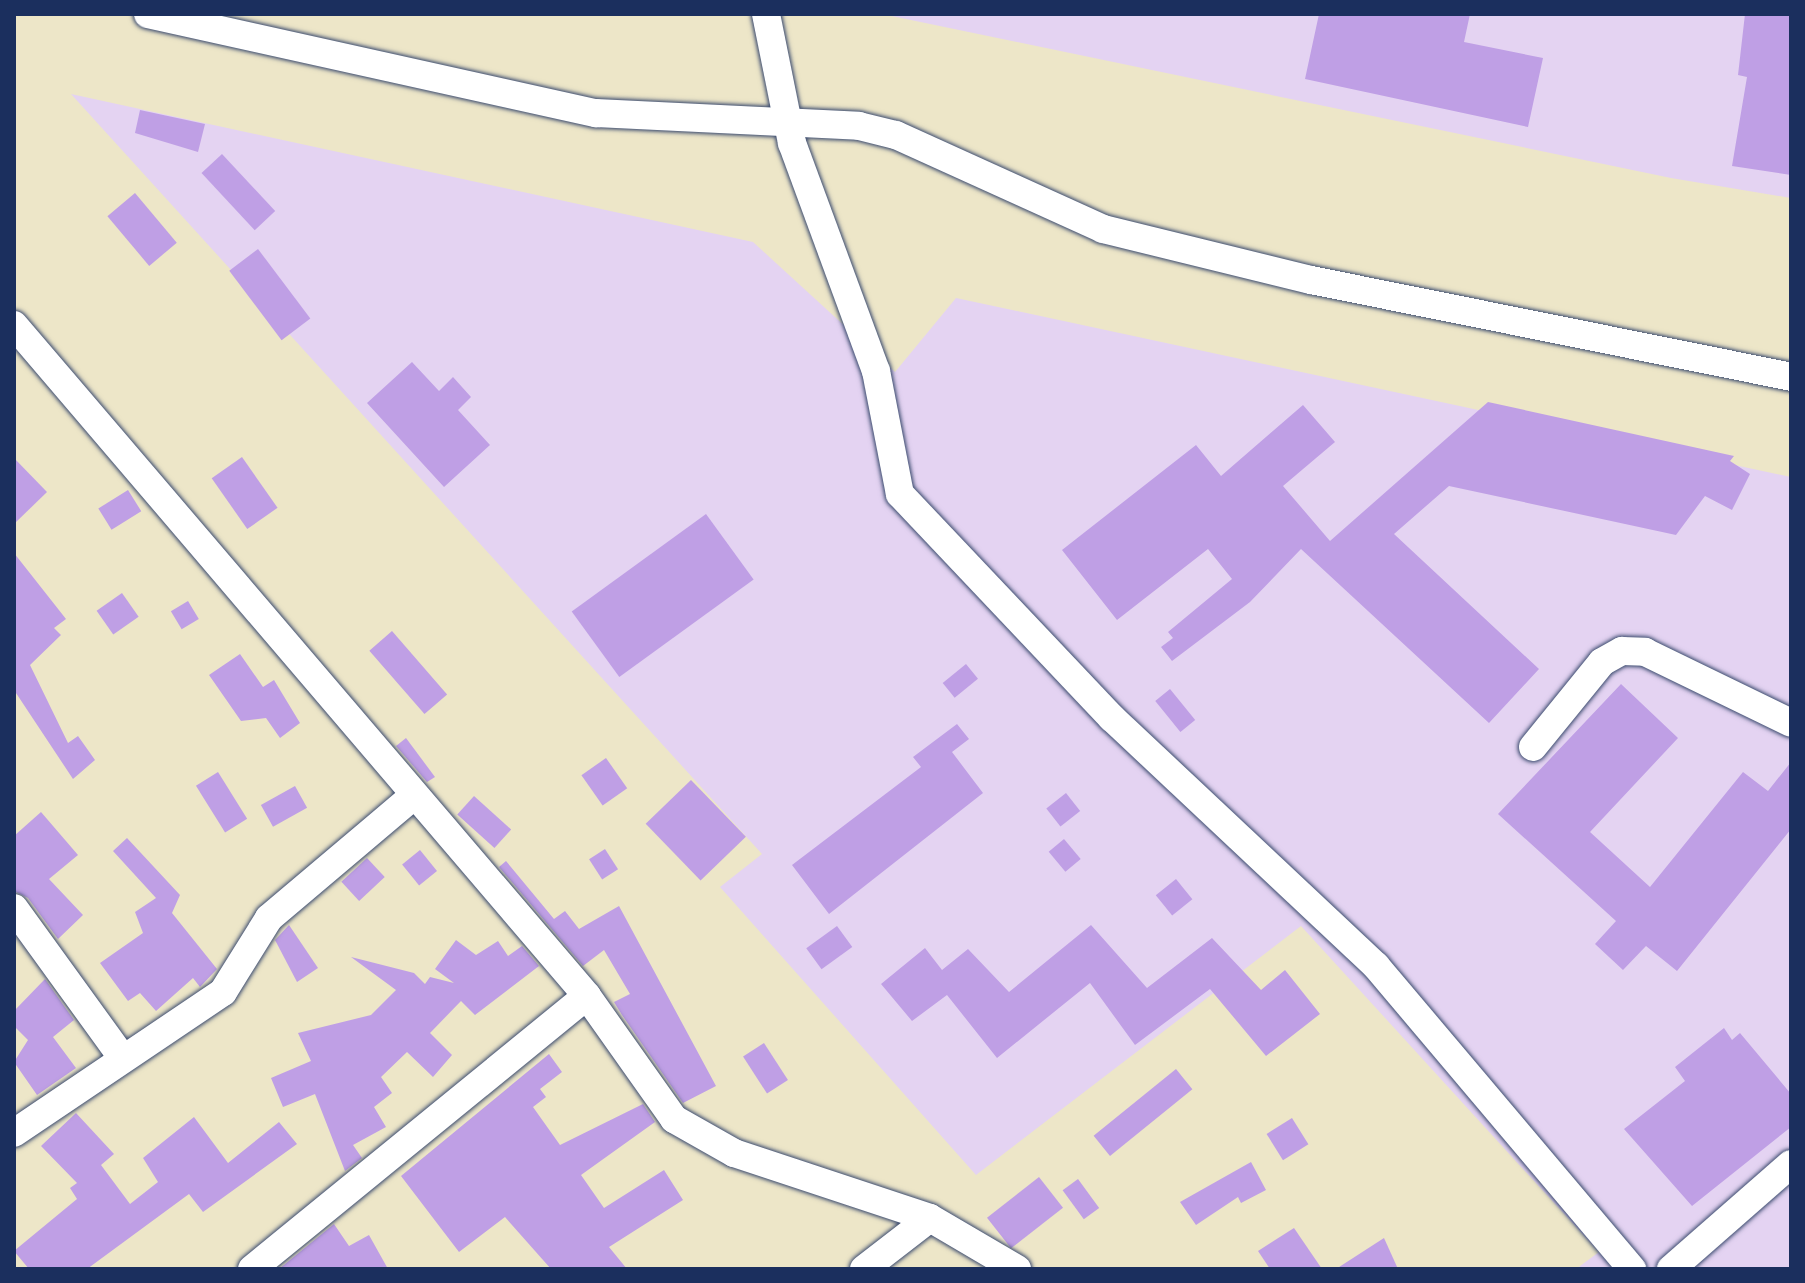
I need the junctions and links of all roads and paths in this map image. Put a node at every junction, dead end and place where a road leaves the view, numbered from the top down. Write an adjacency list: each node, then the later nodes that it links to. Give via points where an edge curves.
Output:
1 (148, 14): 3 (street, via 596,113)
2 (766, 14): 3 (street)
3 (787, 122): 5 (street, via 896,135 1103,229 1311,280); 18 (street, via 828,255 876,371 900,494 1112,718 1376,966)
4 (14, 325): 8 (street)
5 (1791, 377)
6 (1791, 723): 7 (street, via 1645,652 1622,651 1602,662)
7 (1533, 747)
8 (412, 797): 10 (street); 11 (street, via 269,918 223,992)
9 (14, 908): 11 (street)
10 (587, 996): 14 (street, via 657,1102 693,1135); 15 (street)
11 (121, 1056): 12 (street)
12 (14, 1133)
13 (1791, 1164): 19 (street)
14 (930, 1218): 16 (street); 17 (street)
15 (252, 1269)
16 (864, 1269)
17 (1017, 1269)
18 (1632, 1269)
19 (1671, 1269)

